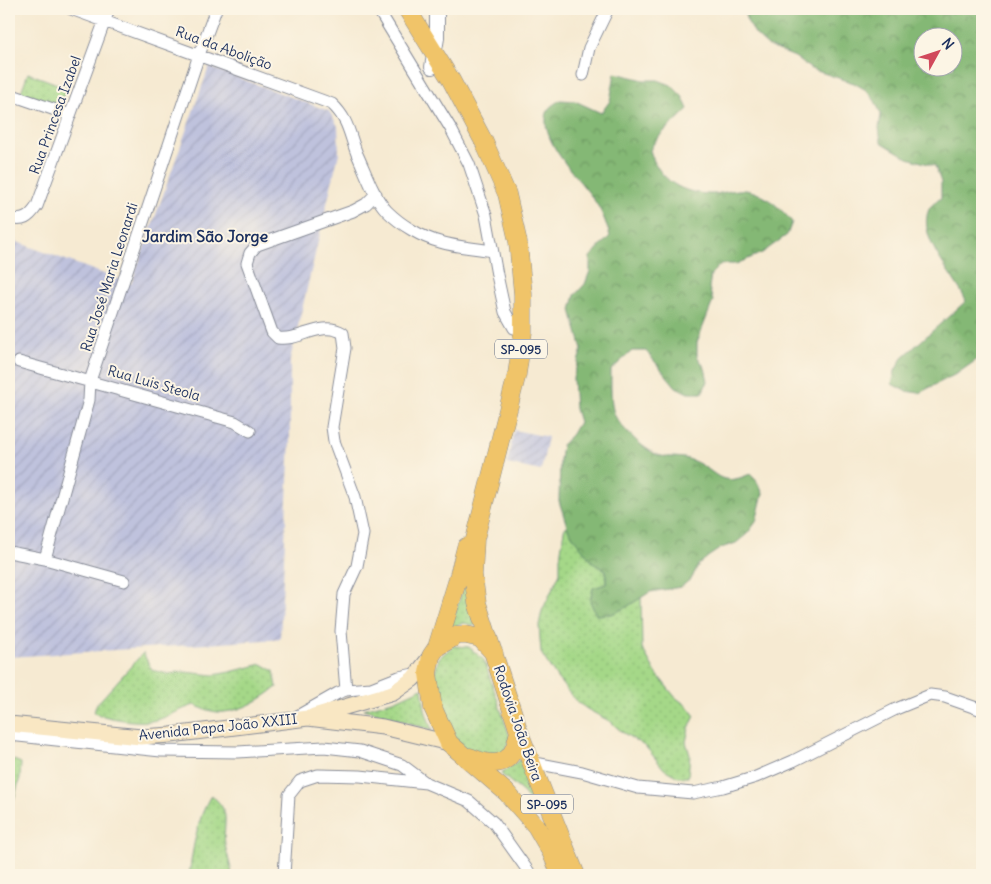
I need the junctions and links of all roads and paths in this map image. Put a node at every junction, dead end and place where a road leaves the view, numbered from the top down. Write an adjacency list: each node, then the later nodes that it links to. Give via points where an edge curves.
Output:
1 (70, 9): 9 (street, Rua da Abolição)
2 (109, 9): 9 (street, Rua Princesa Izabel)
3 (216, 9): 11 (street, Rua José Maria Leonardi)
4 (378, 9): 18 (street, via 469,164 486,214)
5 (397, 9): 12 (main road, SP-095)
6 (407, 9): 10 (main road, SP-095)
7 (608, 9): 13 (street, via 590,48)
8 (437, 14): 10 (street, via 430,30); 12 (street)
9 (105, 22): 11 (street, Rua da Abolição); 15 (street, Rua Princesa Izabel)
10 (422, 32): 12 (main road, SP-095)
11 (199, 54): 16 (street, Rua da Abolição, via 332,104 349,126); 21 (street, Rua José Maria Leonardi)
12 (434, 61): 19 (main road, SP-095, via 482,155 498,199 512,268); 27 (main road, SP-095, via 468,111 507,194 518,242 523,332 517,374 475,539 473,575 477,603)
13 (583, 75)
14 (9, 94): 15 (street)
15 (70, 115): 17 (street, Rua Princesa Izabel, via 37,206 24,220)
16 (376, 194): 18 (street, via 387,211 425,237); 29 (street, via 353,211 257,245 247,263 272,332 278,338 289,339 324,328 343,333 346,348 332,427 334,441 356,497 363,534 357,566 344,594 341,631)
17 (12, 219)
18 (492, 251): 19 (street, via 505,312)
19 (514, 328): 26 (main road, SP-095, via 462,566)
20 (19, 362): 21 (street, Rua Luis Steola)
21 (90, 381): 22 (street, Rua Luis Steola, via 235,422); 24 (street, Rua José Maria Leonardi, via 89,400)
22 (250, 431)
23 (9, 552): 24 (street)
24 (45, 559): 25 (street)
25 (124, 581)
26 (434, 652): 27 (main road, via 458,635 466,634 480,638); 28 (main road, Avenida Papa João XXIII); 36 (main road, SP-095, via 428,673 433,708)
27 (494, 653): 34 (main road, Rodovia João Beira / SP-095)
28 (420, 673): 29 (street, via 371,688); 31 (main road, Avenida Papa João XXIII, via 393,693)
29 (346, 690): 32 (street)
30 (982, 710): 37 (street, via 930,695 756,777 693,793 638,788)
31 (308, 718): 32 (main road, Avenida Papa João XXIII); 36 (main road, Avenida Papa João XXIII, via 383,728)
32 (292, 719): 33 (main road, Avenida Papa João XXIII, via 141,737)
33 (9, 724)
34 (519, 732): 36 (main road, via 513,752 496,764 482,762); 37 (main road, Rodovia João Beira / SP-095)
35 (9, 735): 38 (street, via 161,751 238,752 324,747 360,751 402,765)
36 (456, 748): 41 (main road, SP-095, via 506,792 536,826)
37 (530, 762): 42 (main road, Rodovia João Beira / SP-095)
38 (426, 783): 39 (street, via 318,774 300,781 289,795); 40 (street, via 469,800 494,823)
39 (284, 875)
40 (531, 875)
41 (561, 875)
42 (576, 875)

